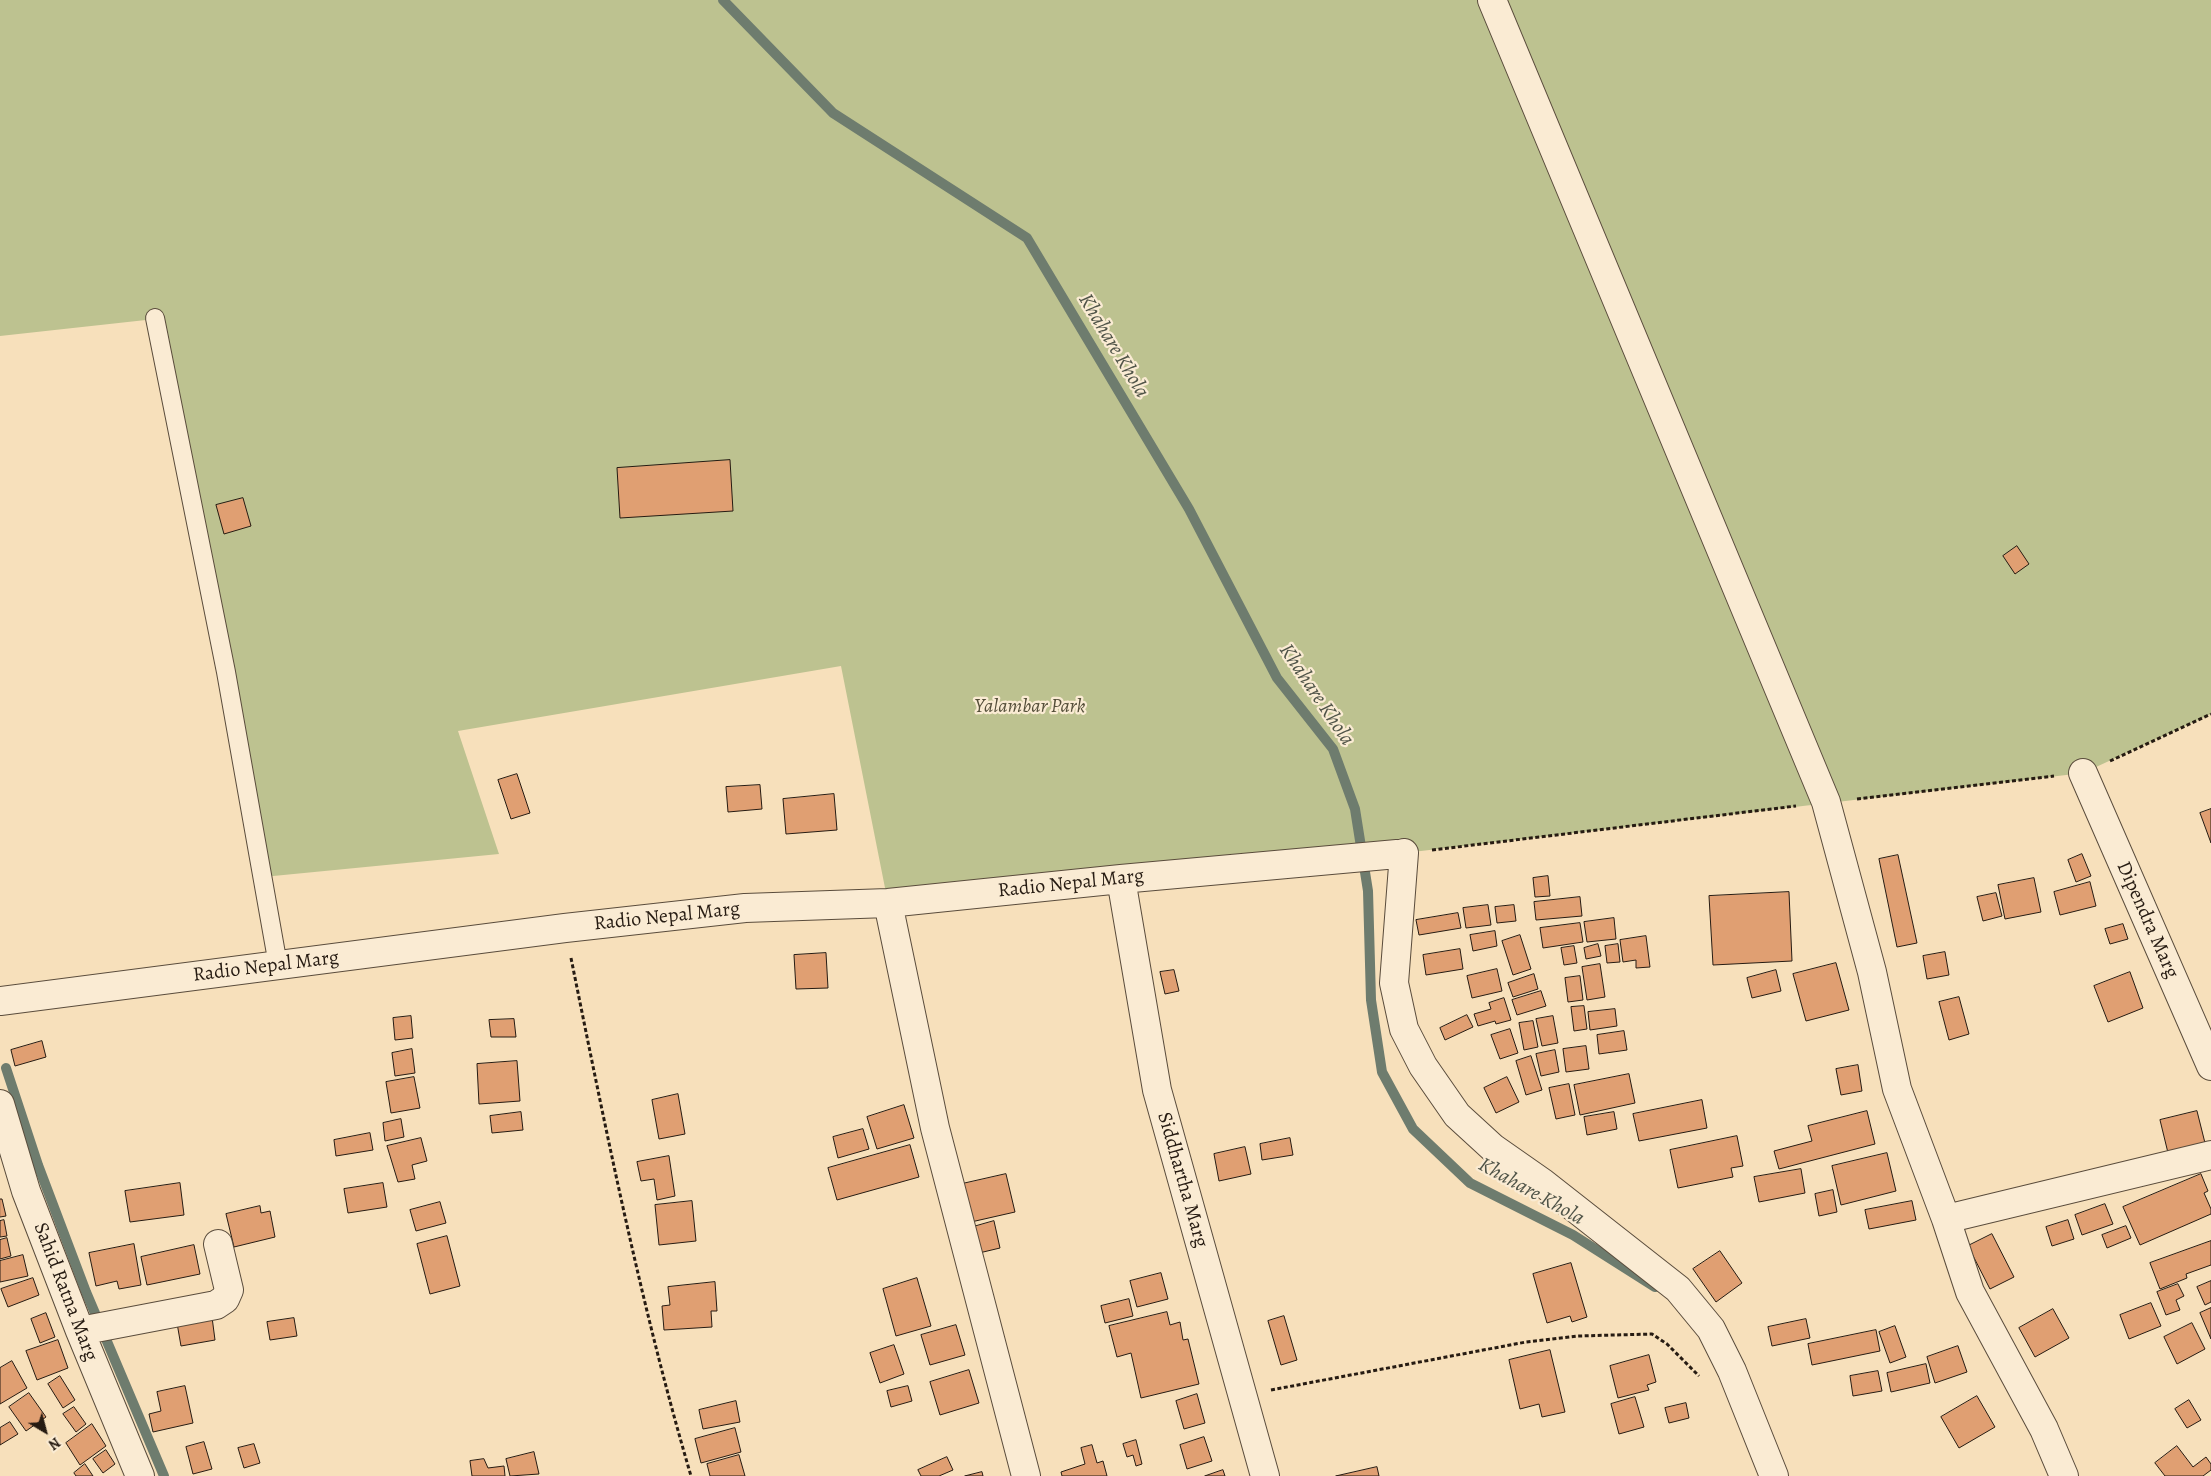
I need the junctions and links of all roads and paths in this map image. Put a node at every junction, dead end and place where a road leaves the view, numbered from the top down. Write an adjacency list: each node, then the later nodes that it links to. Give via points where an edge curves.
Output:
1 (1492, 0): 12 (street, via 1826,802 1872,972 1896,1089)
2 (155, 318): 7 (lane, via 227,682)
3 (2083, 773): 9 (street, Dipendra Marg)
4 (1121, 879): 5 (street, Radio Nepal Marg); 16 (street, Siddhartha Marg, via 1157,1090); 21 (street, Radio Nepal Marg, via 1400,854 1394,983 1404,1029 1423,1066 1457,1115 1494,1148 1543,1182 1678,1289 1711,1329 1732,1371)
5 (888, 903): 6 (street, Radio Nepal Marg, via 745,908); 19 (street, via 935,1128)
6 (565, 928): 7 (street, Radio Nepal Marg); 18 (path, via 633,1248)
7 (278, 965): 8 (street, Radio Nepal Marg)
8 (0, 1001)
9 (2211, 1066)
10 (0, 1104): 14 (street, Sahid Ratna Marg, via 26,1191)
11 (2211, 1155): 12 (street)
12 (1946, 1219): 22 (street, via 1970,1292 2044,1429)
13 (218, 1244): 14 (street, via 229,1290 225,1299 216,1305)
14 (80, 1331): 17 (street, Sahid Ratna Marg)
15 (1702, 1378): 16 (path, via 1652,1334 1578,1336 1526,1342)
16 (1244, 1395): 20 (street, Siddhartha Marg)
17 (140, 1476)
18 (691, 1476)
19 (1026, 1476)
20 (1265, 1476)
21 (1774, 1476)
22 (2064, 1476)

